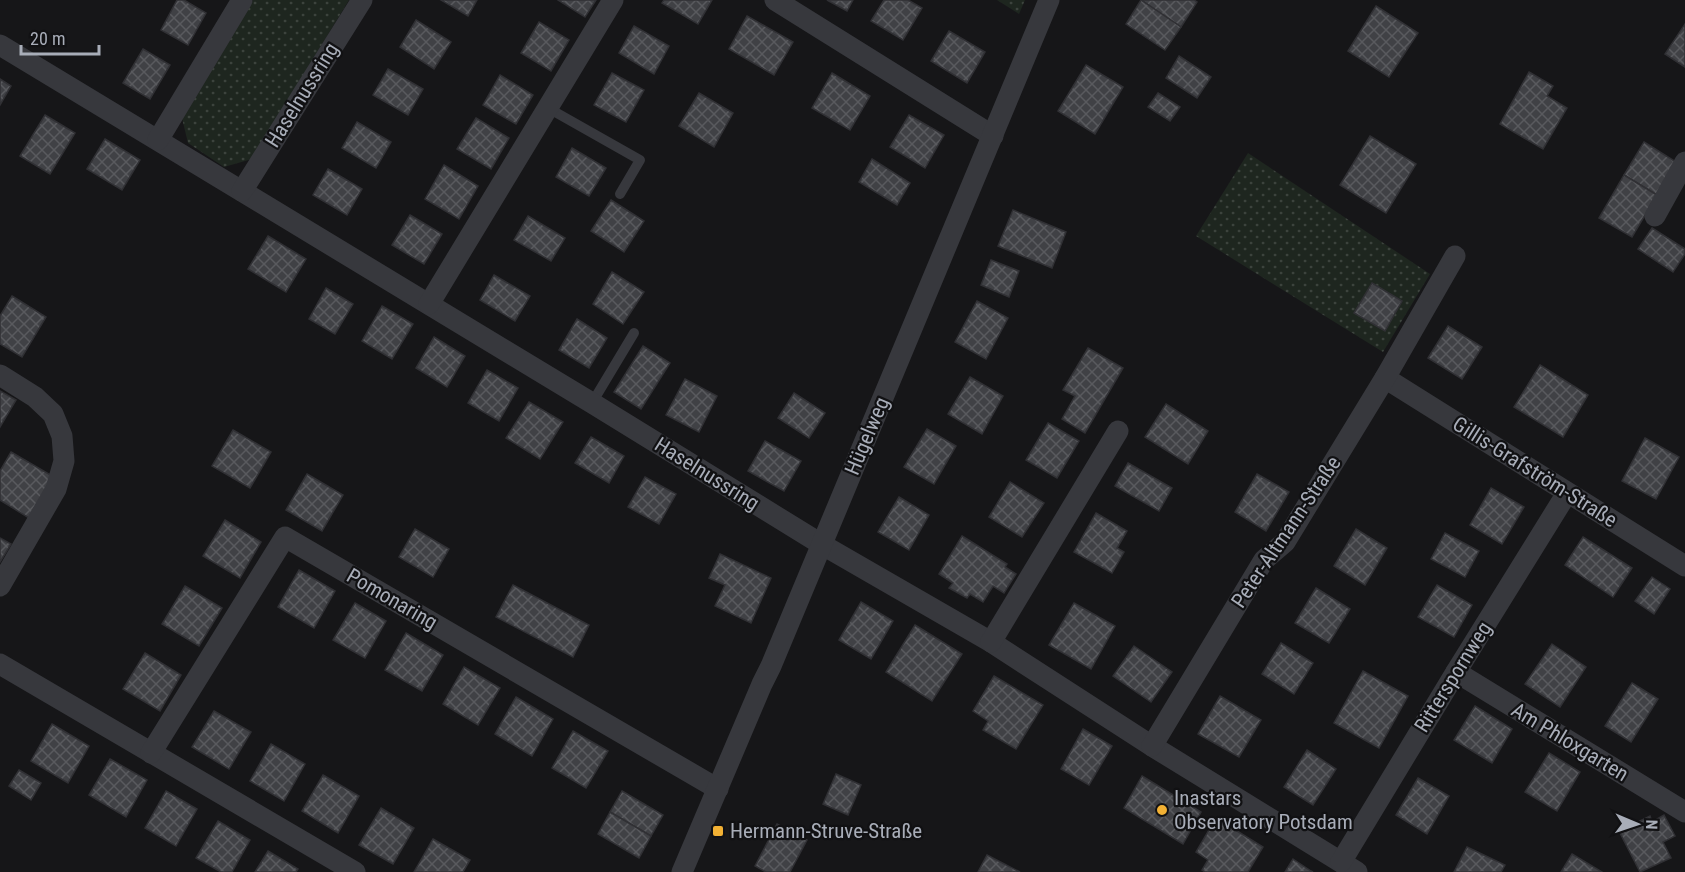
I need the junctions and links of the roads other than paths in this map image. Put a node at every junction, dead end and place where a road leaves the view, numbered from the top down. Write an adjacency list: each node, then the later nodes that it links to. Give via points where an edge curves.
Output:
1 (242, 0): 9 (street)
2 (362, 0): 11 (street, Haselnussring)
3 (614, 0): 7 (street)
4 (775, 0): 8 (street)
5 (1049, 0): 8 (street, Hügelweg)
6 (0, 45): 9 (street, Haselnussring)
7 (548, 108): 12 (lane, via 640,160); 15 (street)
8 (993, 136): 22 (street, Hügelweg)
9 (158, 140): 11 (street, Haselnussring)
10 (1685, 162): 13 (street)
11 (242, 191): 15 (street, Haselnussring)
12 (620, 194)
13 (1655, 216)
14 (1455, 256): 18 (street, Peter-Altmann-Straße)
15 (429, 304): 19 (street, Haselnussring)
16 (634, 333): 19 (lane)
17 (0, 375): 24 (street, via 35,397 53,414 62,436 64,461 56,489)
18 (1385, 378): 21 (street, Gillis-Grafström-Straße); 28 (street, Peter-Altmann-Straße, via 1285,542 1264,560)
19 (592, 403): 22 (street, Haselnussring)
20 (1118, 431): 25 (street)
21 (1567, 493): 23 (street, Gillis-Grafström-Straße); 27 (street, Ritterspornweg)
22 (821, 544): 25 (street); 30 (street, Hügelweg)
23 (1685, 566)
24 (0, 586)
25 (991, 642): 28 (street)
26 (0, 663): 29 (street)
27 (1456, 672): 31 (street, Am Phloxgarten); 32 (street, Ritterspornweg)
28 (1152, 746): 32 (street)
29 (151, 753): 30 (street, Pomonaring, via 285,537); 33 (street)
30 (718, 789): 34 (street, Hügelweg)
31 (1685, 812)
32 (1349, 867)
33 (356, 872)
34 (682, 872)

